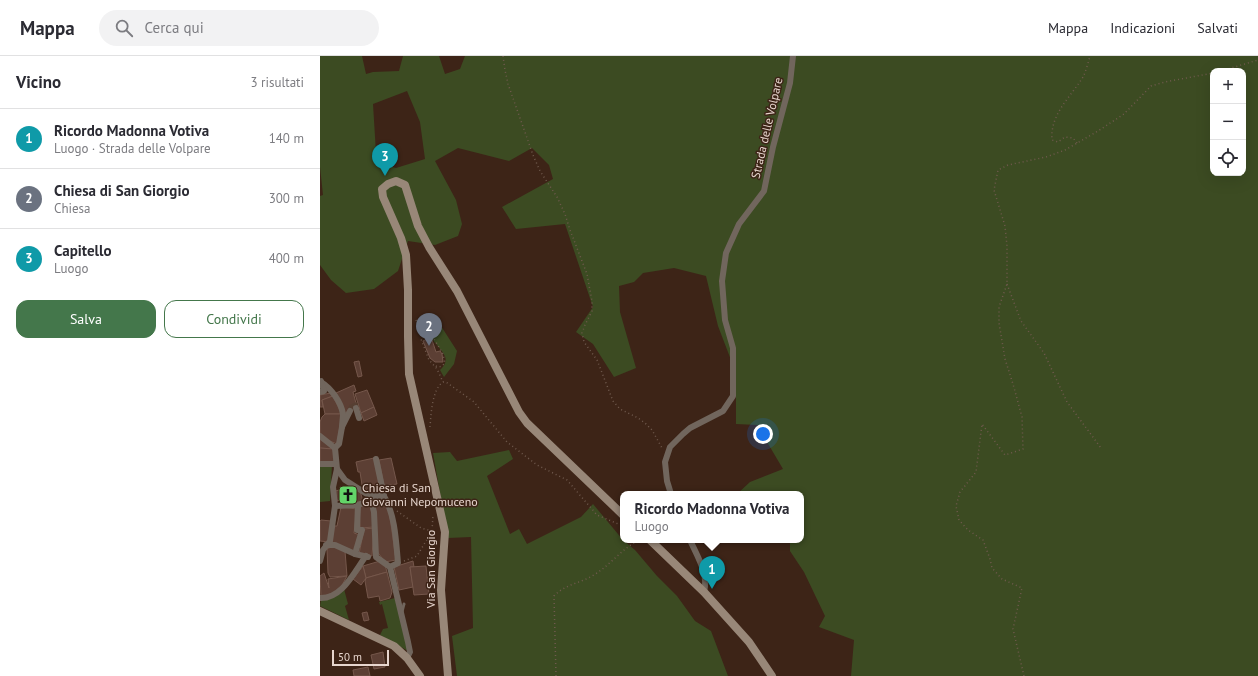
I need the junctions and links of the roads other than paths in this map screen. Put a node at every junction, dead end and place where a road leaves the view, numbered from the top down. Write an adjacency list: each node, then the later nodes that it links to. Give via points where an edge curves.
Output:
1 (793, 56): 11 (street, Strada delle Volpare, via 790,83 764,191 739,224 726,253 722,280 725,320 733,348 733,396 723,411 697,424 670,447 665,462)
2 (320, 381): 3 (street, via 324,391); 5 (street, via 334,393 343,414)
3 (320, 392)
4 (359, 418): 5 (street, via 353,409)
5 (342, 427): 7 (street)
6 (320, 436): 7 (street)
7 (335, 448): 10 (street)
8 (376, 459): 12 (street)
9 (320, 464): 10 (street)
10 (337, 466): 13 (street, via 345,480); 15 (street, via 333,487)
11 (670, 491)
12 (384, 496): 13 (street); 25 (street, via 390,506 398,563)
13 (371, 498): 14 (street); 23 (street)
14 (358, 505): 15 (street); 21 (street, via 357,530 362,530)
15 (335, 506): 20 (street, via 330,541)
16 (620, 511): 33 (street, Via San Giorgio, via 527,423 519,412 460,297 418,226 404,185 396,181 388,184 382,189 383,197 406,255 409,374 445,532 441,590)
17 (320, 542): 20 (street)
18 (653, 543): 26 (street)
19 (691, 543): 26 (street, via 704,574)
20 (326, 546): 21 (street, via 335,545); 24 (street)
21 (355, 554): 22 (street)
22 (366, 556): 23 (street); 27 (street, via 340,591)
23 (376, 557): 25 (street)
24 (320, 561)
25 (390, 567): 30 (street)
26 (704, 592): 34 (street, via 749,642)
27 (320, 598)
28 (404, 604): 30 (lane)
29 (320, 611): 31 (street, via 394,646)
30 (402, 613): 31 (street, via 410,652)
31 (407, 658): 32 (street)
32 (419, 676)
33 (448, 676)
34 (772, 676)

